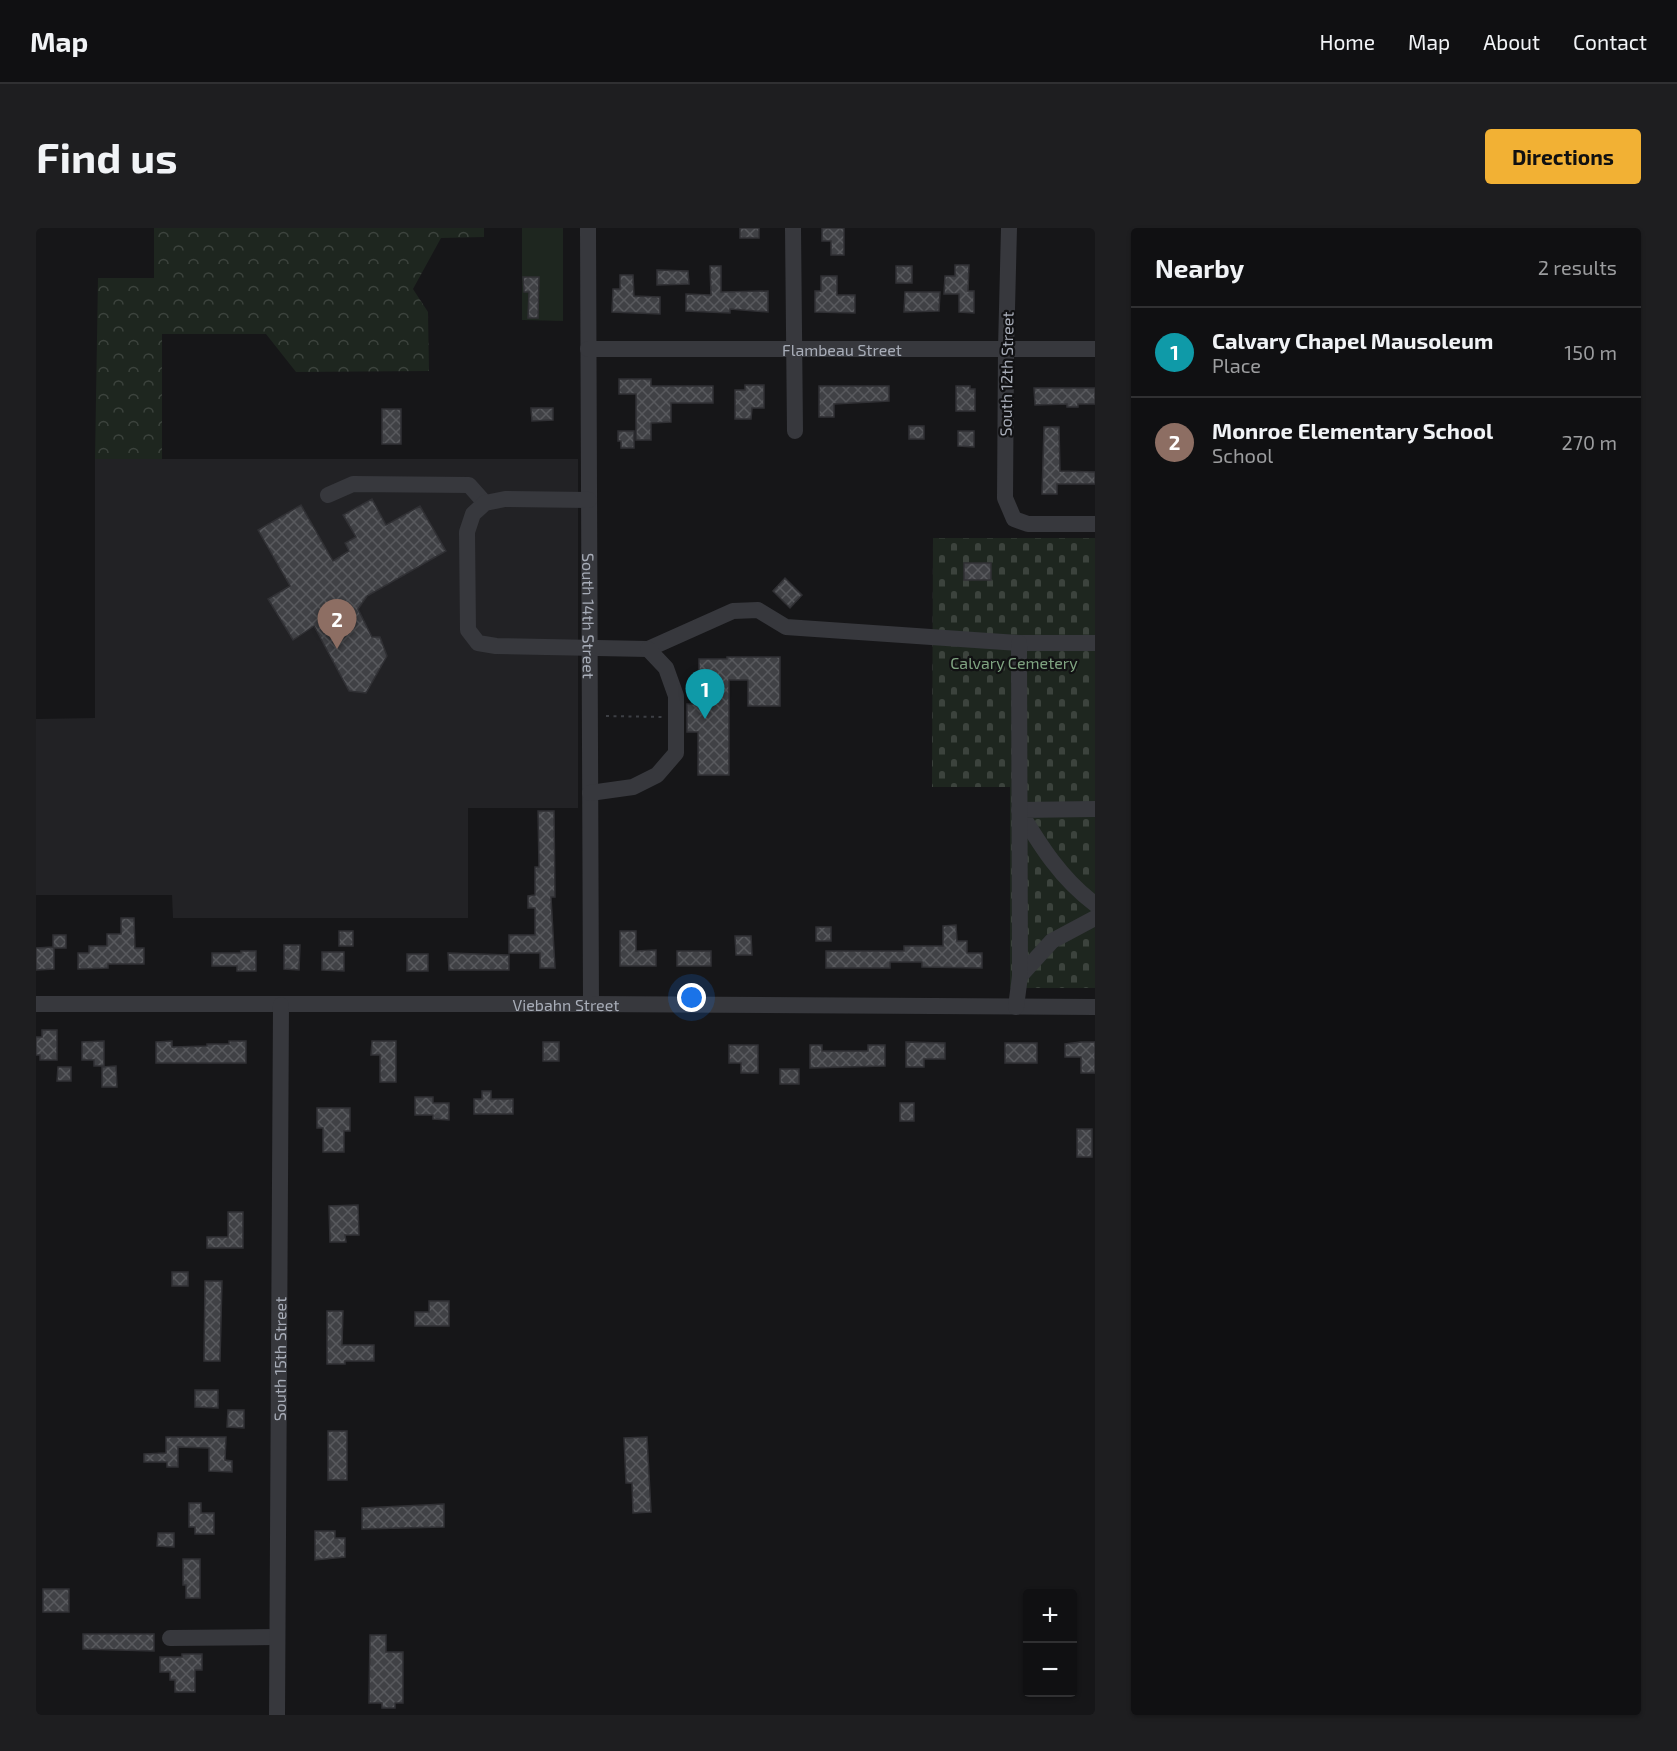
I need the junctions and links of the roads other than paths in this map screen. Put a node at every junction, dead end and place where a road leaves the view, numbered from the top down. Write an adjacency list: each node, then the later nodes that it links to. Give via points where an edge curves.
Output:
1 (588, 228): 5 (street, South 14th Street)
2 (793, 228): 4 (street)
3 (1009, 228): 6 (street, South 12th Street)
4 (794, 348): 5 (street, Flambeau Street); 6 (street, Flambeau Street); 8 (street)
5 (588, 349): 10 (street, South 14th Street)
6 (1006, 349): 7 (street, Flambeau Street); 12 (street, South 12th Street, via 1005,498 1014,519 1028,524)
7 (1095, 349)
8 (795, 431)
9 (328, 495): 11 (street, via 353,484 469,485)
10 (589, 500): 11 (street, via 505,499); 15 (street, South 14th Street)
11 (485, 503): 15 (street, via 473,514 467,532 468,630 478,643 496,646)
12 (1095, 524)
13 (1019, 643): 14 (street); 16 (street, via 786,627 758,610 733,611); 19 (street)
14 (1095, 643)
15 (589, 647): 16 (street); 17 (street, South 14th Street)
16 (648, 649): 17 (street, via 666,668 676,696 676,753 657,775 633,788)
17 (590, 793): 24 (street, South 14th Street)
18 (1095, 809): 19 (street)
19 (1020, 810): 20 (street, via 1045,853 1079,892); 22 (street)
20 (1095, 904)
21 (1095, 918): 22 (street, via 1052,941)
22 (1020, 976): 26 (street)
23 (36, 1004): 25 (street, Viebahn Street)
24 (591, 1004): 25 (street, Viebahn Street); 26 (street, Viebahn Street)
25 (281, 1005): 28 (street, South 15th Street)
26 (1016, 1007): 27 (street, Viebahn Street)
27 (1095, 1007)
28 (277, 1637): 29 (street); 30 (street, South 15th Street)
29 (170, 1638)
30 (277, 1715)

